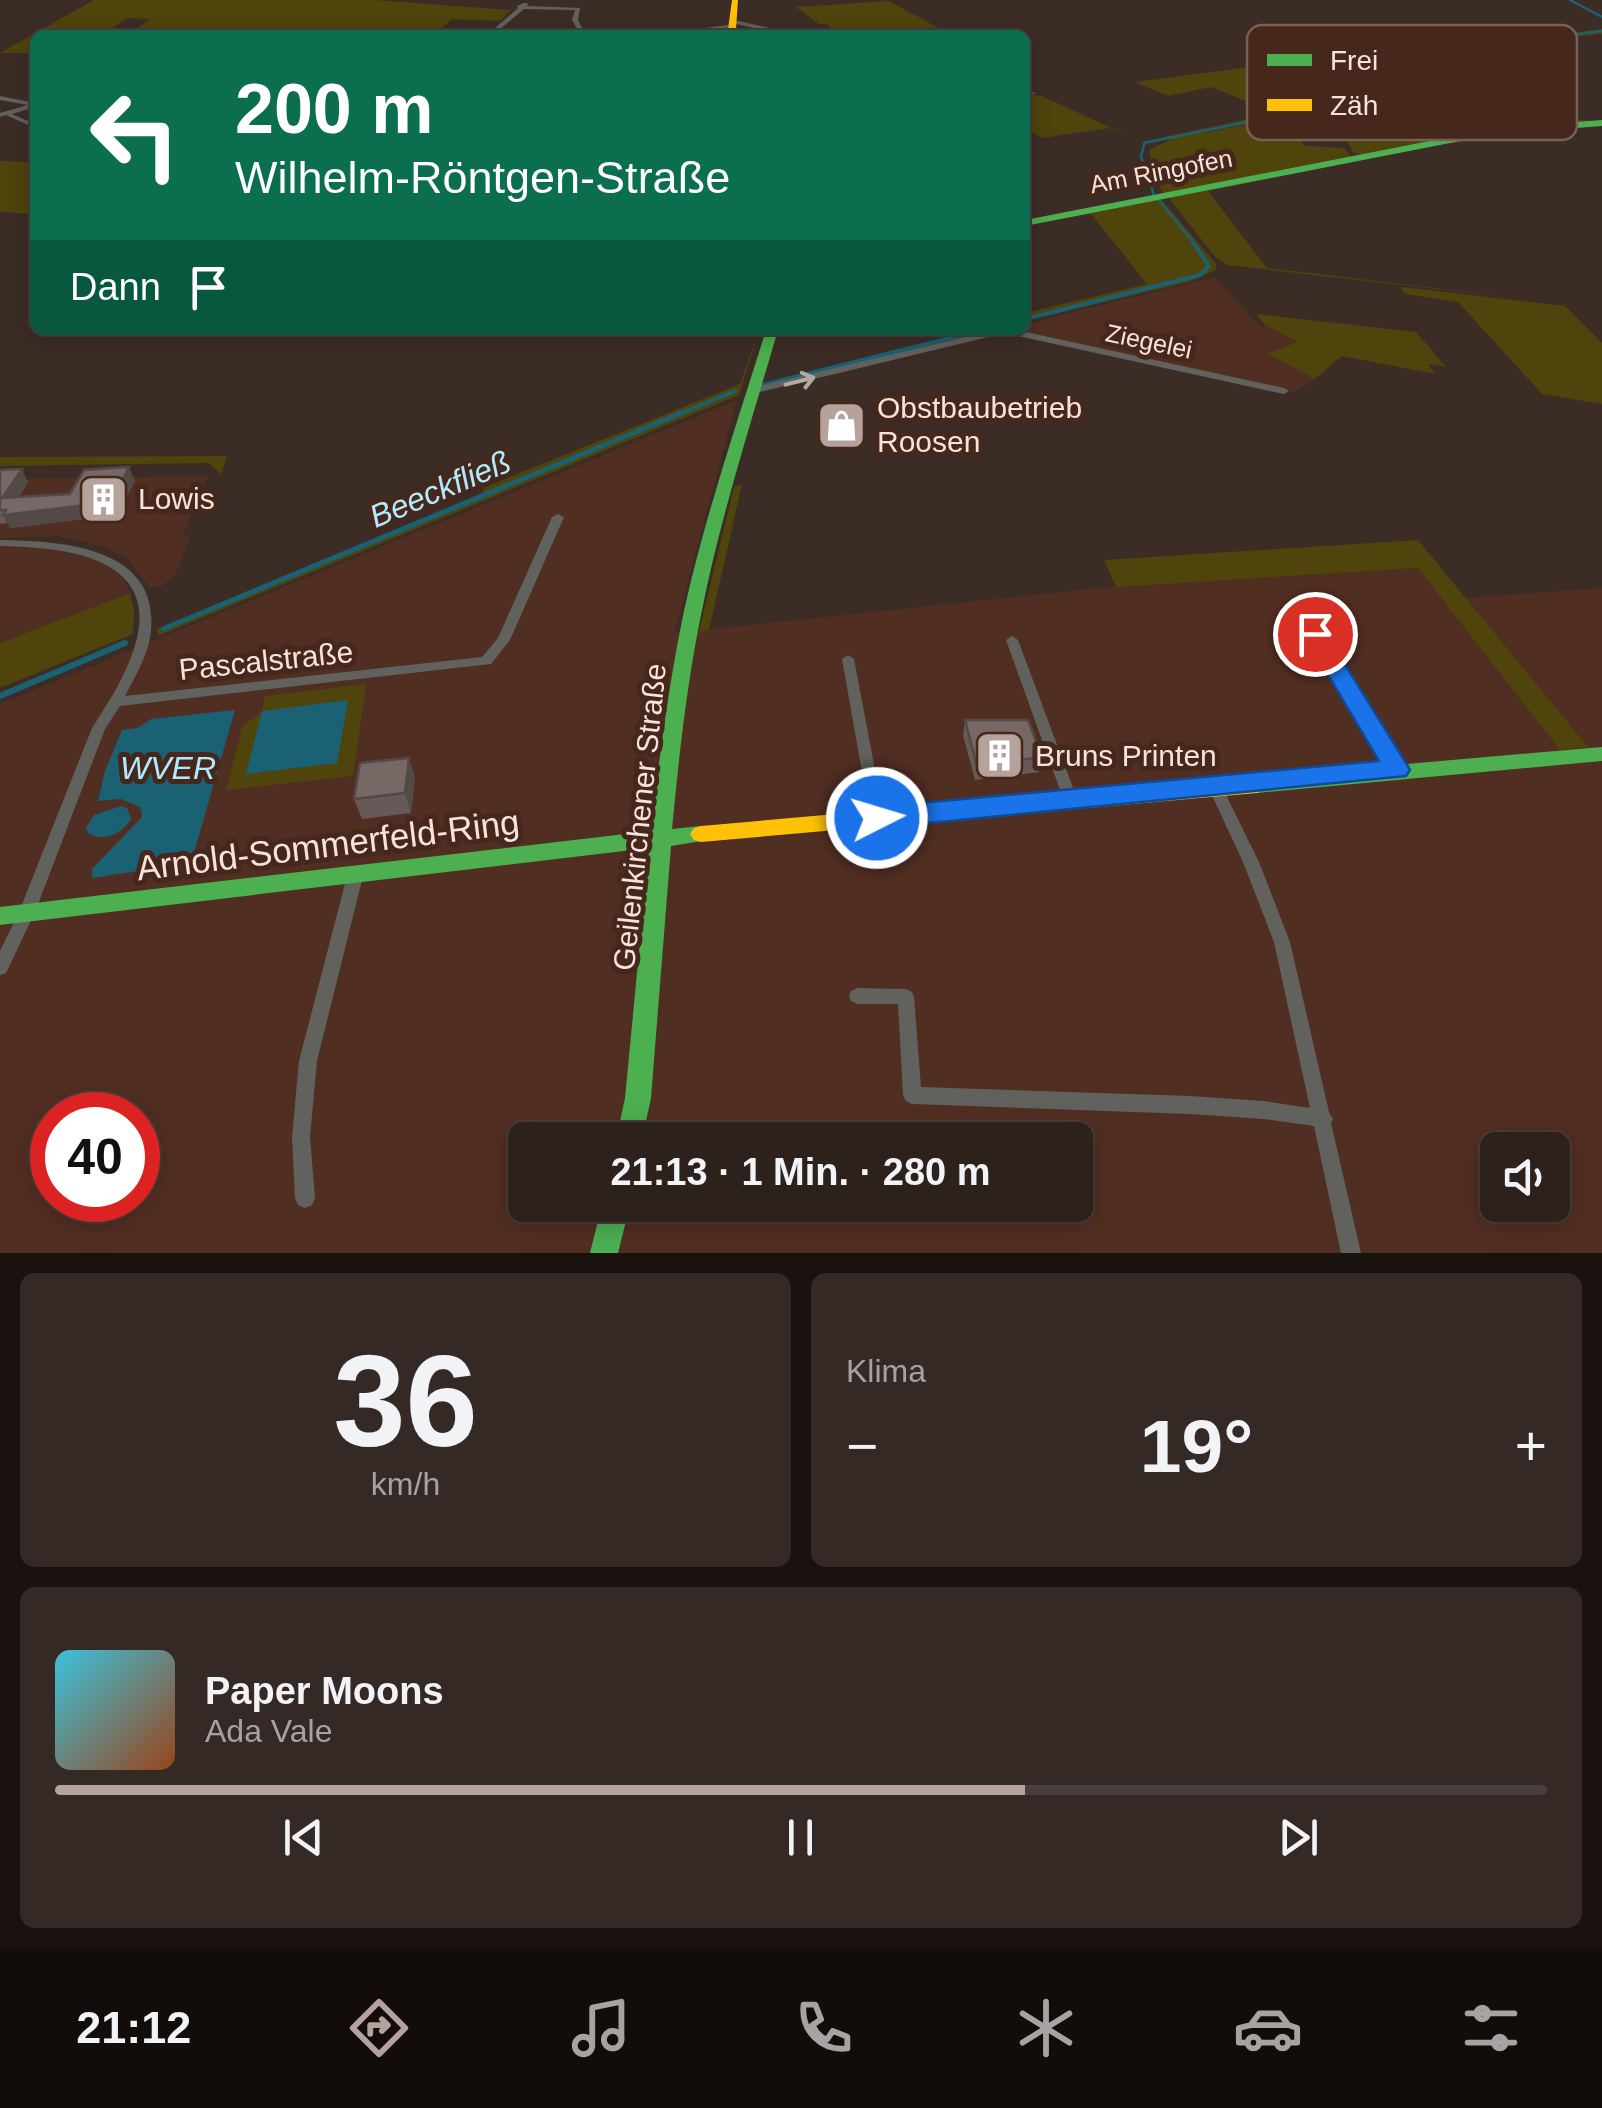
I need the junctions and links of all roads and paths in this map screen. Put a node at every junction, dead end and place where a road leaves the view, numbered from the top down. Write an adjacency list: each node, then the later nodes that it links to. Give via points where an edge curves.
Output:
1 (538, 0): 3 (street)
2 (735, 0): 4 (street)
3 (518, 8): 5 (street, via 578,9); 6 (street)
4 (735, 27): 7 (street)
5 (579, 28)
6 (495, 30)
7 (705, 30)
8 (1030, 93): 9 (street)
9 (1034, 93)
10 (0, 98): 11 (street)
11 (30, 104)
12 (30, 106): 13 (street)
13 (4, 114): 15 (street)
14 (1602, 123): 16 (street, Am Ringofen)
15 (30, 124)
16 (1577, 125)
17 (1450, 140): 18 (street, Am Ringofen)
18 (1030, 222)
19 (770, 335): 23 (street, Geilenkirchener Straße)
20 (984, 335): 23 (street, one-way to 20)
21 (1028, 335): 22 (street, Ziegelei)
22 (1284, 390)
23 (752, 391): 35 (street, Geilenkirchener Straße, via 686,648)
24 (558, 517): 29 (street, Pascalstraße, via 504,640 486,661)
25 (0, 543): 29 (street, via 92,552 136,583 145,600 145,631)
26 (1315, 634): 31 (street)
27 (1012, 640): 33 (street)
28 (848, 659): 34 (street)
29 (116, 702): 37 (street, via 99,728)
30 (1602, 754): 31 (street, Arnold-Sommerfeld-Ring)
31 (1397, 770): 32 (street, Arnold-Sommerfeld-Ring)
32 (1216, 789): 33 (street, Arnold-Sommerfeld-Ring); 41 (street, via 1282,942)
33 (1071, 800): 34 (street, Arnold-Sommerfeld-Ring)
34 (877, 818): 35 (street, Arnold-Sommerfeld-Ring)
35 (664, 838): 36 (street, Arnold-Sommerfeld-Ring); 42 (street, Geilenkirchener Straße)
36 (354, 876): 37 (street, Arnold-Sommerfeld-Ring); 43 (street, via 308,1060)
37 (27, 912): 38 (street, Arnold-Sommerfeld-Ring); 39 (street)
38 (0, 916)
39 (0, 968)
40 (857, 996): 41 (street, via 906,998 912,1095 1190,1105)
41 (1324, 1120): 46 (street)
42 (633, 1122)
43 (306, 1198)
44 (612, 1222): 45 (street)
45 (604, 1253)
46 (1351, 1253)

